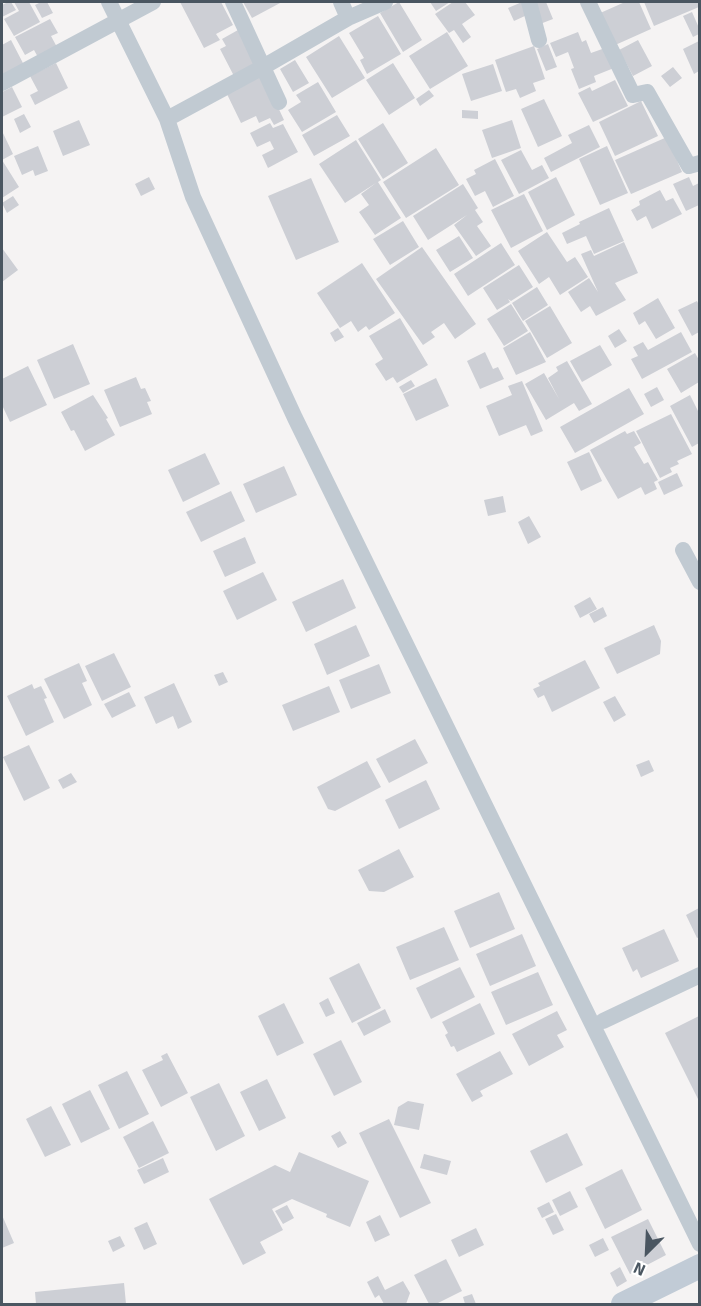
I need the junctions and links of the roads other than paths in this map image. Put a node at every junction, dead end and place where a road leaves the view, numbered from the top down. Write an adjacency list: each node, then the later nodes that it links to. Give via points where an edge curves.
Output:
1 (110, 2): 9 (street)
2 (153, 2): 9 (street)
3 (233, 2): 11 (street)
4 (341, 2): 8 (street)
5 (385, 2): 8 (street)
6 (529, 2): 10 (street)
7 (588, 2): 15 (street, via 633,95 647,92 689,166)
8 (348, 18): 11 (street)
9 (118, 19): 12 (street); 14 (street)
10 (539, 40)
11 (263, 67): 13 (street); 14 (street)
12 (2, 83)
13 (279, 102)
14 (167, 119): 20 (street, via 193,197 295,418)
15 (699, 163)
16 (683, 550): 17 (street)
17 (699, 582)
18 (699, 975): 19 (street)
19 (603, 1021)
20 (699, 1244)
21 (699, 1266): 22 (street)
22 (623, 1305)

